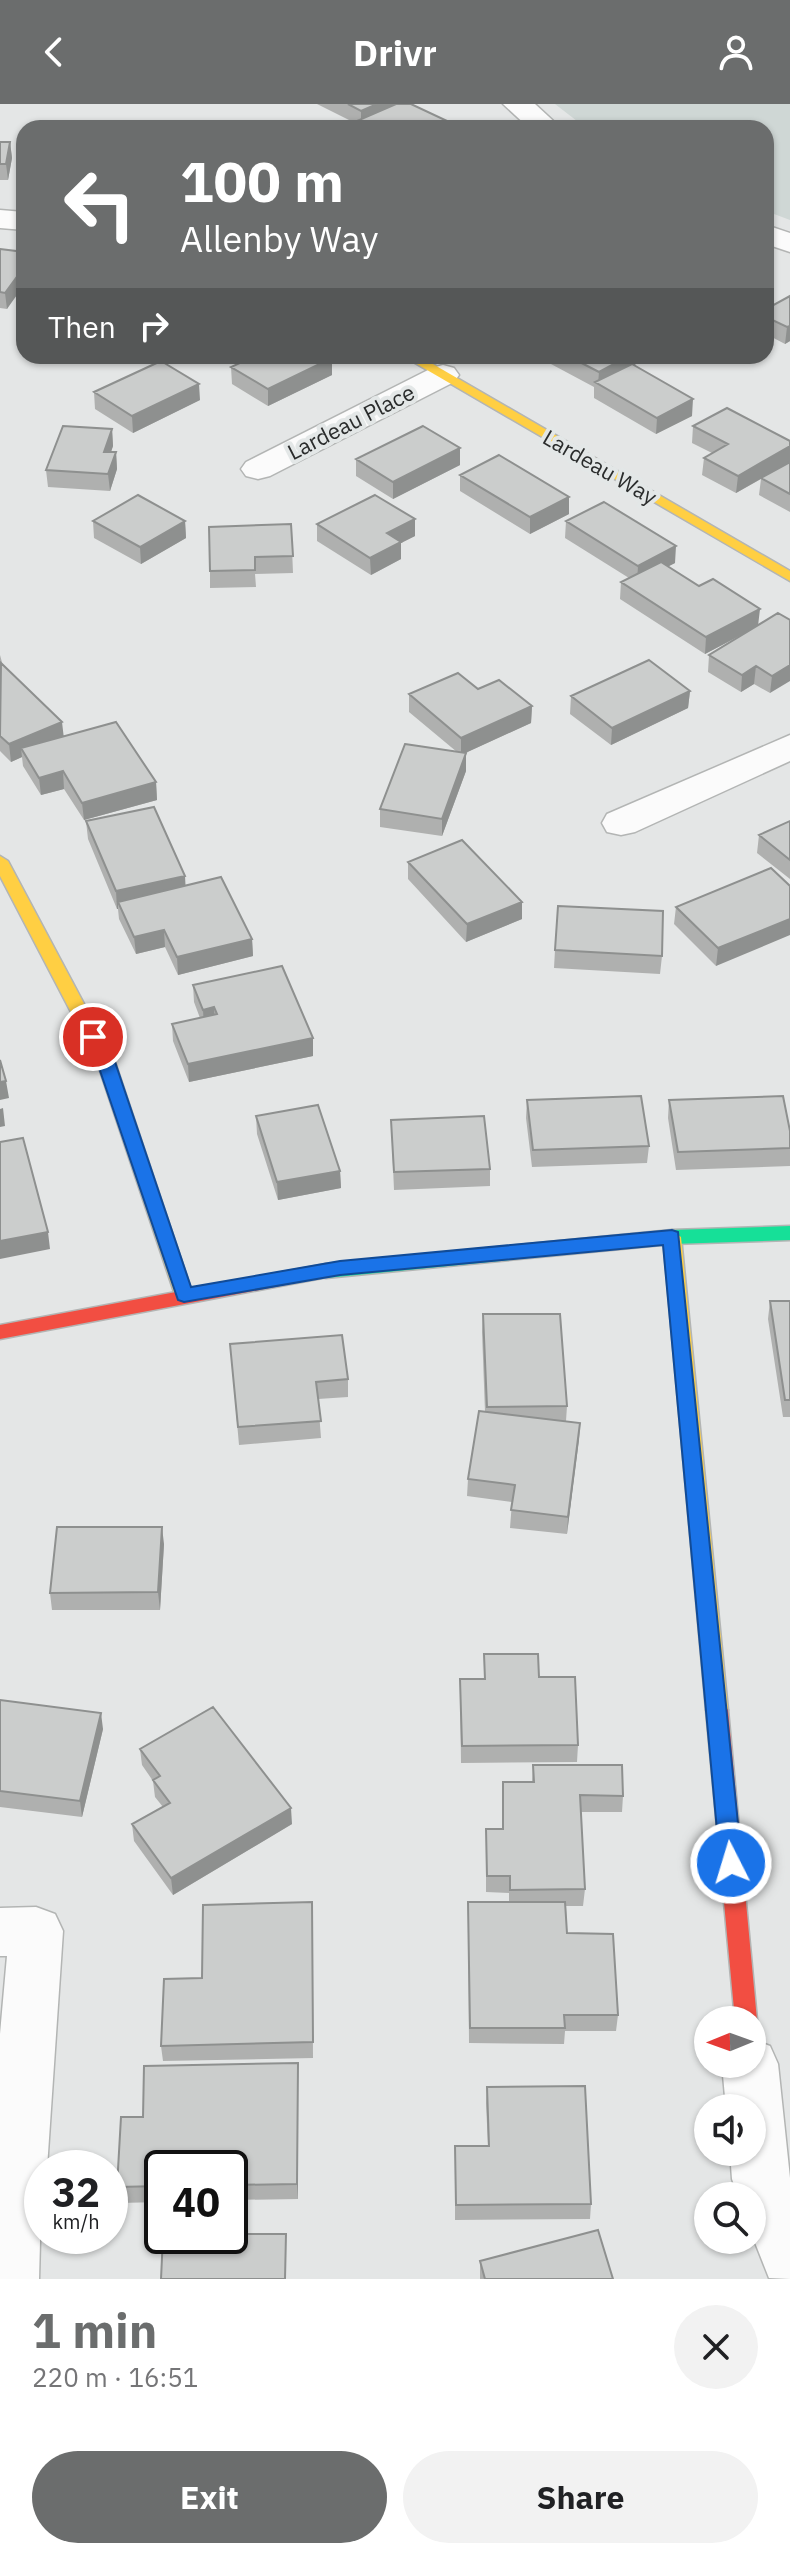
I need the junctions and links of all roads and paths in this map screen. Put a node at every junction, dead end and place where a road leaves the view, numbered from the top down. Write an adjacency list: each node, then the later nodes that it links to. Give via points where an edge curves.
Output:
1 (517, 104): 2 (street)
2 (537, 120)
3 (424, 364): 4 (street, Lardeau Way)
4 (443, 375): 5 (street, Lardeau Place); 6 (street, Lardeau Way)
5 (258, 469)
6 (790, 577)
7 (790, 747): 8 (street)
8 (621, 823)
9 (0, 861): 12 (street, via 106,1062)
10 (790, 1233): 11 (street)
11 (672, 1237): 12 (street, via 340,1268); 15 (street)
12 (184, 1295): 13 (street)
13 (0, 1332)
14 (0, 1932): 18 (street, via 36,1931)
15 (745, 2006)
16 (751, 2078): 17 (street, via 761,2179)
17 (790, 2258)
18 (9, 2279)

